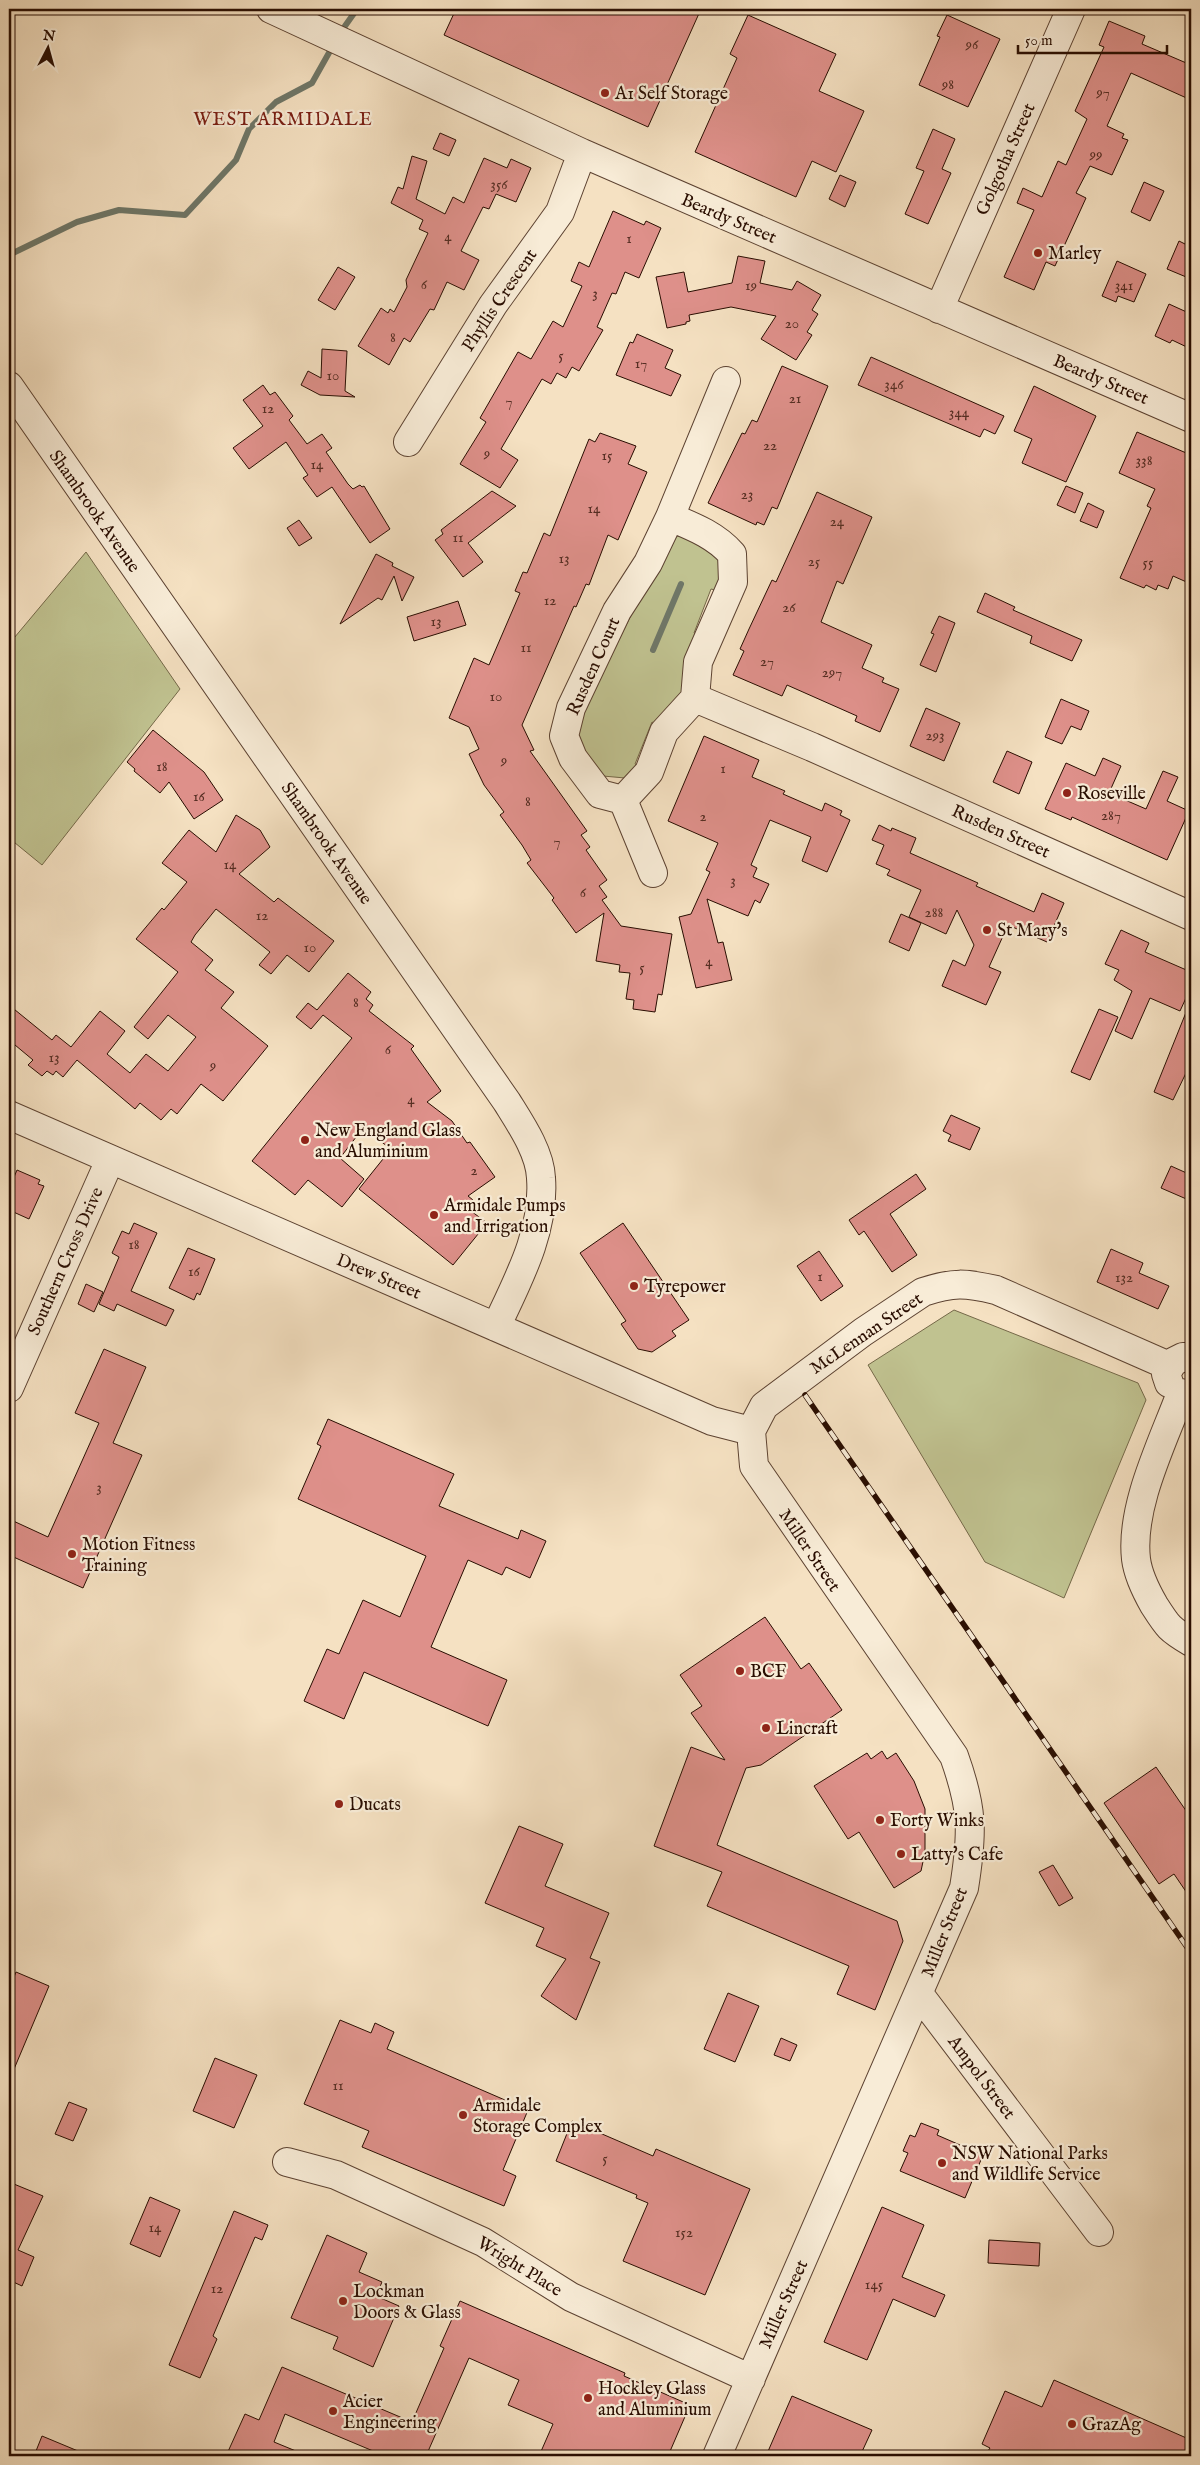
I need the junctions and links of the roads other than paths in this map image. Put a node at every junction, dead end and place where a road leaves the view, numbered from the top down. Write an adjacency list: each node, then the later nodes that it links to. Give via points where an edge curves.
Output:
1 (271, 9): 3 (street, Beardy Street)
2 (1071, 9): 4 (street, Golgotha Street)
3 (582, 153): 4 (street, Beardy Street); 8 (street, Phyllis Crescent, via 560,212 493,305)
4 (939, 310): 7 (street, Beardy Street)
5 (726, 381): 9 (street, Rusden Court)
6 (9, 386): 16 (street, Shambrook Avenue, via 529,1137 541,1177 534,1240)
7 (1191, 418)
8 (408, 442)
9 (670, 517): 10 (street, via 706,532 722,542 732,554 733,582 698,662); 11 (street, Rusden Court, via 571,708 564,736 573,758 600,794)
10 (695, 698): 11 (street, via 664,732 649,772); 13 (street, Rusden Street)
11 (623, 800): 12 (street)
12 (653, 873)
13 (1191, 916)
14 (9, 1115): 15 (street, Drew Street)
15 (110, 1160): 16 (street, Drew Street); 18 (street, Southern Cross Drive)
16 (496, 1327): 20 (street, Drew Street, via 712,1421)
17 (1180, 1362): 19 (street, via 1166,1374 1173,1389); 20 (street, McLennan Street, via 996,1290 967,1283 946,1285 923,1292 787,1387 764,1406)
18 (9, 1388)
19 (1186, 1392): 21 (street, via 1145,1491 1136,1532 1136,1560 1145,1590 1169,1629)
20 (751, 1431): 22 (street, Miller Street, via 754,1466 939,1732 954,1756 965,1788 971,1820 964,1888)
21 (1191, 1642)
22 (919, 1994): 24 (street, Ampol Street); 25 (street, Miller Street)
23 (287, 2162): 25 (street, Wright Place, via 336,2175 483,2242 571,2297)
24 (1100, 2232)
25 (750, 2379): 26 (street, Miller Street)
26 (717, 2456)

